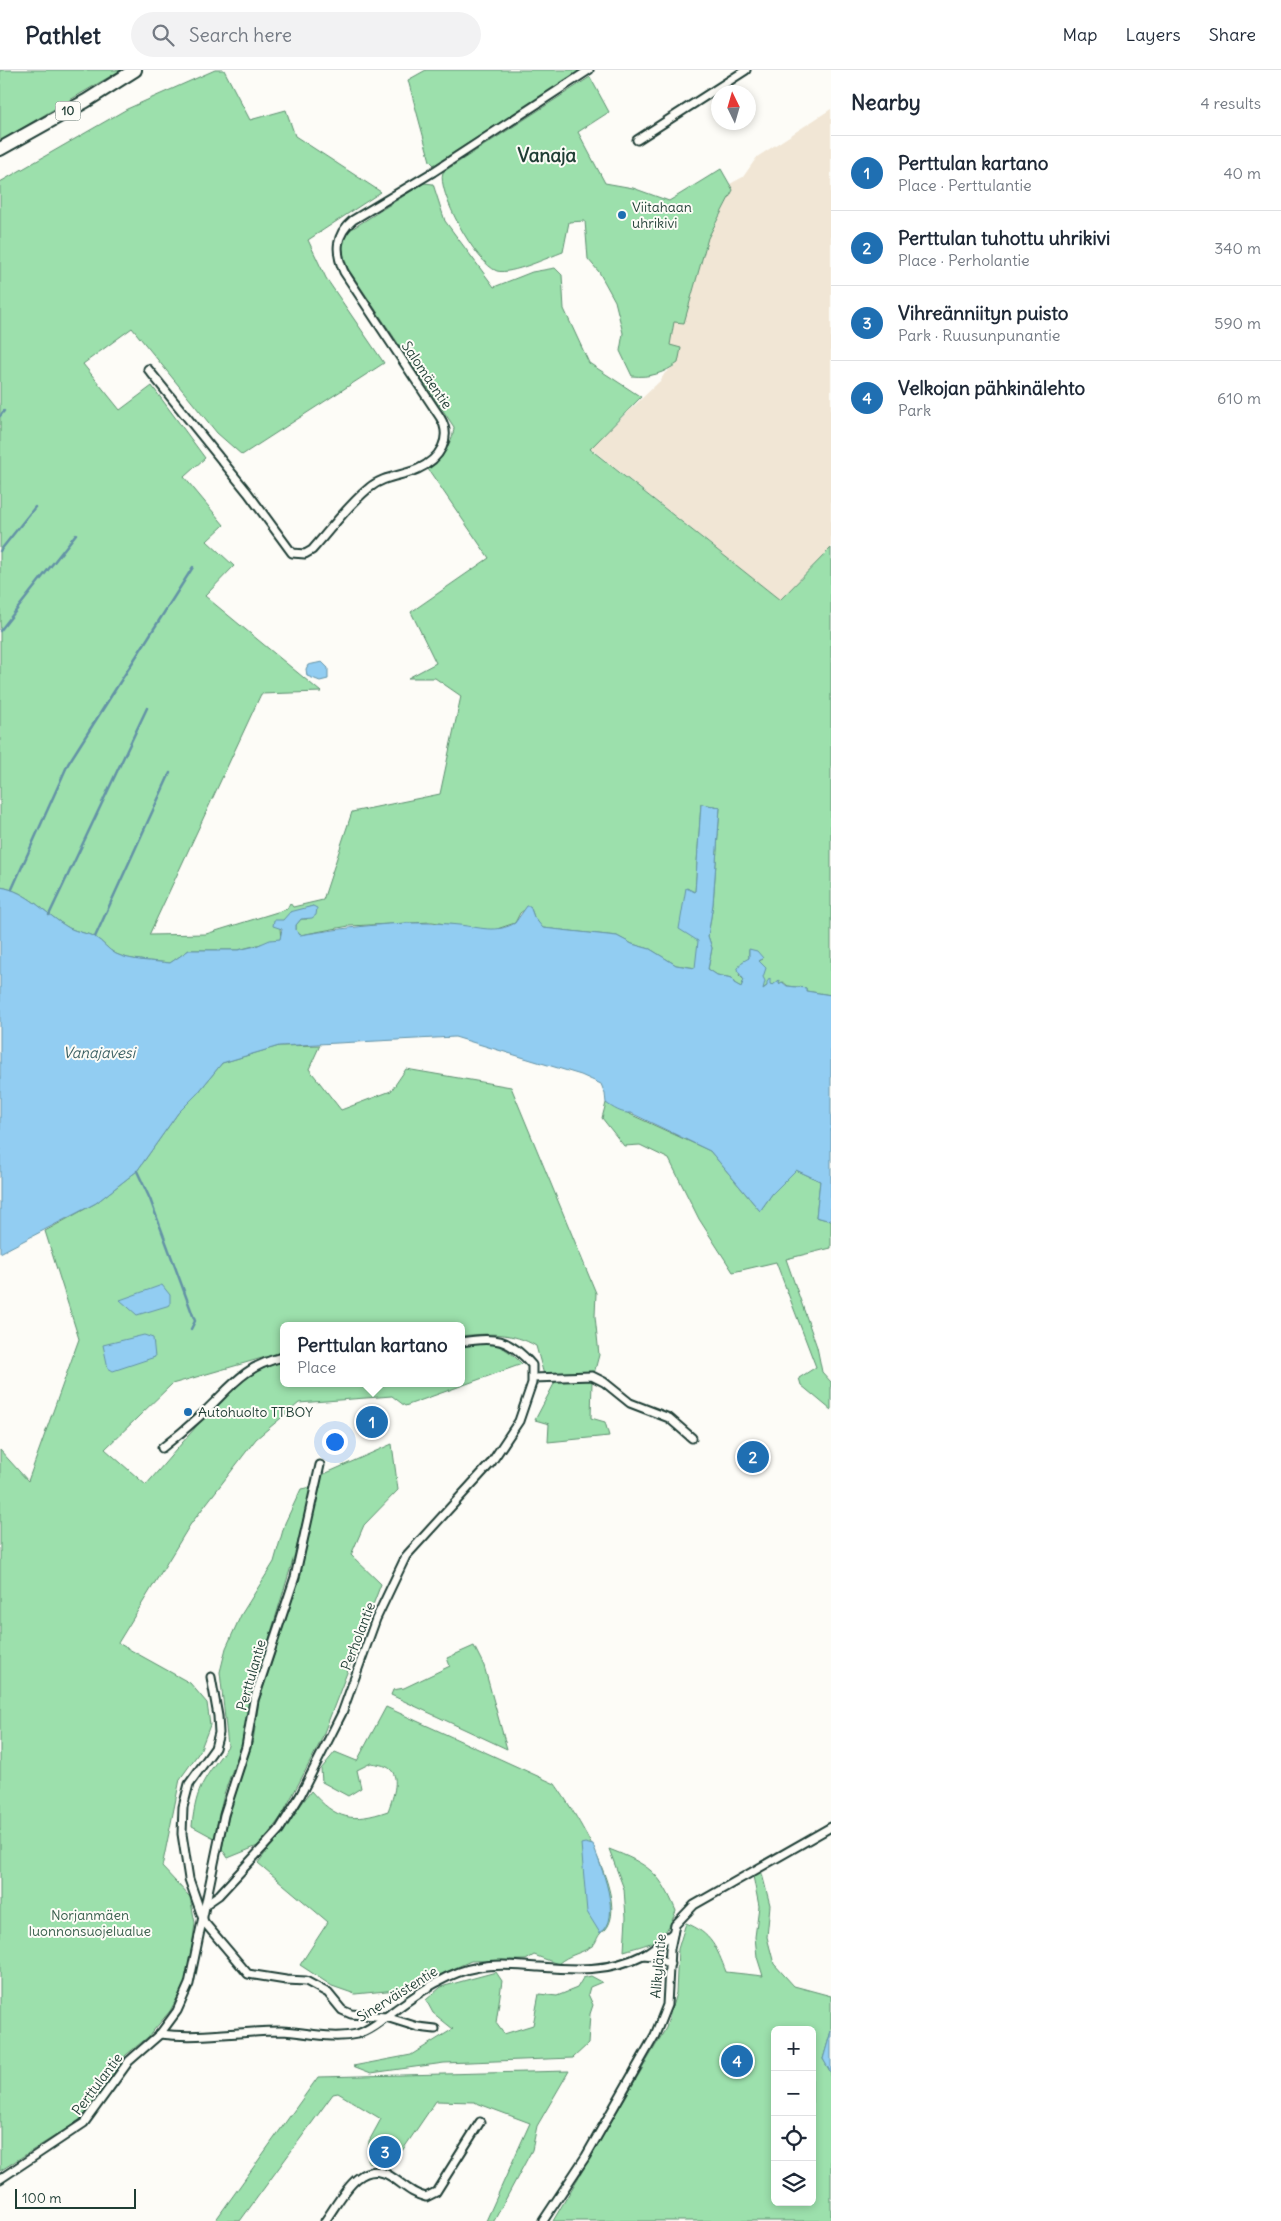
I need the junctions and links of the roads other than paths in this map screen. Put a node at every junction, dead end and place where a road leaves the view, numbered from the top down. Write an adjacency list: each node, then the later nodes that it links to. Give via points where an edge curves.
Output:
1 (135, 70): 5 (highway, 10)
2 (589, 70): 6 (street, Salomäentie, via 353,220 340,236 337,250 344,272 440,417 447,437 437,454 421,468 381,480 371,487 312,550 305,554 292,553)
3 (746, 70): 4 (street)
4 (637, 140)
5 (0, 149)
6 (148, 369)
7 (465, 1342): 9 (street, via 495,1339 515,1348 532,1365)
8 (280, 1358): 11 (street, via 261,1364 237,1378 200,1416)
9 (533, 1378): 10 (street, via 592,1376 630,1403 669,1418); 15 (street, Perholantie, via 519,1421 491,1463 406,1556 376,1619 342,1713 300,1796 280,1828 219,1896)
10 (692, 1438)
11 (162, 1448)
12 (320, 1465): 15 (street, Perttulantie, via 295,1577 254,1700 246,1747 224,1815)
13 (211, 1677): 16 (street, Perttulantie, via 219,1733 215,1748 189,1784 183,1807 182,1834 193,1894)
14 (831, 1827): 17 (street, Alikyläntie, via 694,1905 675,1925)
15 (206, 1904): 16 (street, Perttulantie)
16 (204, 1922): 20 (street, via 248,1974 306,1981 328,1993 342,2010 351,2014); 22 (street, Perttulantie, via 189,1984 177,2010)
17 (673, 1933): 18 (street, Sinerväistentie); 19 (street, Alikyläntie)
18 (643, 1955): 19 (street, via 654,1956); 20 (street, Sinerväistentie, via 593,1970 481,1966 463,1970 425,1990)
19 (670, 1964): 26 (street, Alikyläntie, via 667,2005 655,2035 586,2156)
20 (386, 2017): 21 (street); 22 (street, Sinerväistentie, via 358,2034 340,2036 283,2031 183,2037)
21 (435, 2029)
22 (160, 2034): 24 (street, Perttulantie, via 129,2061 84,2123)
23 (480, 2122): 25 (street, via 436,2192 426,2197 416,2195 388,2175 366,2171 358,2176)
24 (0, 2179)
25 (325, 2221)
26 (543, 2221)

